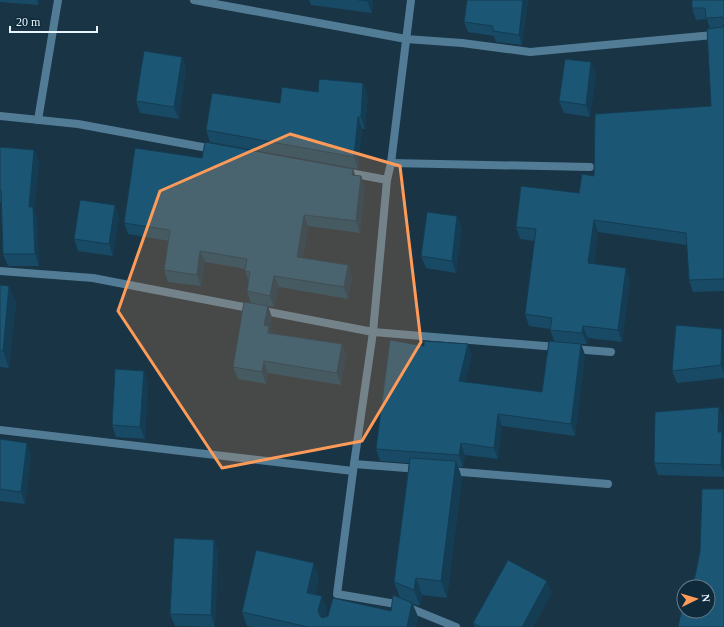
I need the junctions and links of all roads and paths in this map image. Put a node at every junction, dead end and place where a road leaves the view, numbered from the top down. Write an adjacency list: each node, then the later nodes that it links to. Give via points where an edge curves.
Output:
1 (58, 0): 7 (street)
2 (194, 0): 5 (street)
3 (411, 0): 5 (street)
4 (724, 34): 5 (street, via 530,52)
5 (406, 39): 9 (street)
6 (0, 116): 7 (street)
7 (38, 120): 8 (street, via 78,124)
8 (225, 151)
9 (391, 162): 10 (street); 12 (street)
10 (590, 167)
11 (333, 170): 12 (street)
12 (387, 180): 14 (street)
13 (0, 271): 14 (street, via 93,278)
14 (373, 332): 15 (street); 17 (street)
15 (611, 352)
16 (0, 430): 17 (street)
17 (353, 467): 18 (street); 21 (street, via 337,598 402,605)
18 (425, 469)
19 (441, 471): 20 (street)
20 (608, 484)
21 (456, 627)

